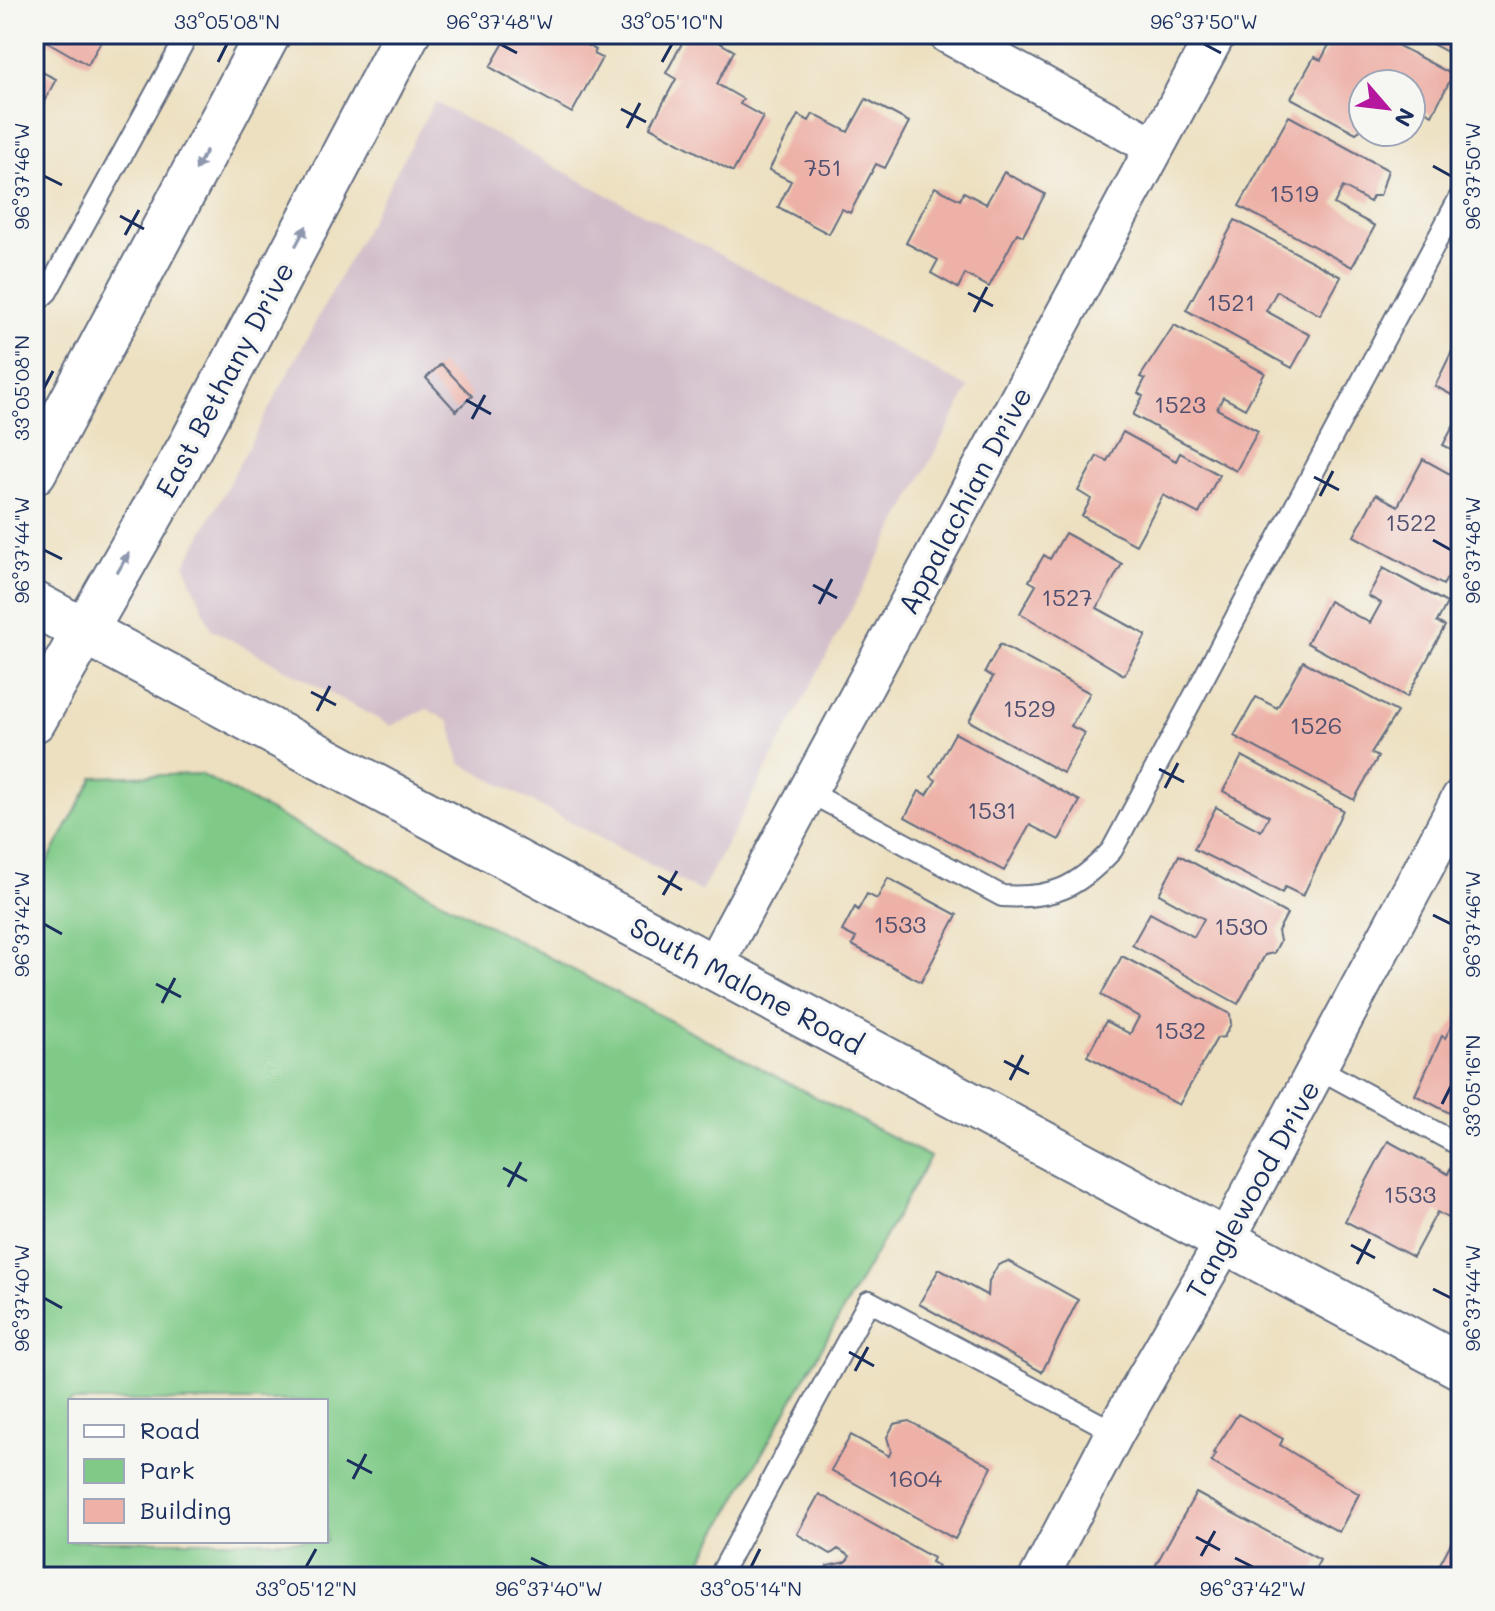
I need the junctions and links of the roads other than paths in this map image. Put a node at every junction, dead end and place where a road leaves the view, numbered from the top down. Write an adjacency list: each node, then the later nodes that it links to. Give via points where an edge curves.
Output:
1 (188, 34): 8 (lane, via 47,292)
2 (268, 34): 9 (street, one-way to 9)
3 (407, 34): 11 (street, East Bethany Drive, one-way to 3, via 191,445)
4 (948, 34): 6 (street)
5 (1216, 34): 6 (street, Appalachian Drive)
6 (1155, 147): 13 (street, Appalachian Drive)
7 (1461, 195): 13 (lane, via 1112,850 1091,873 1063,890 1033,897 1002,896)
8 (34, 304)
9 (34, 472)
10 (34, 604): 11 (street, South Malone Road)
11 (84, 631): 12 (street, East Bethany Drive); 15 (street, South Malone Road)
12 (34, 720)
13 (807, 791): 15 (street, Appalachian Drive)
14 (1461, 798): 16 (street, Tanglewood Drive)
15 (713, 967): 18 (street, South Malone Road)
16 (1318, 1068): 17 (lane); 18 (street, Tanglewood Drive)
17 (1461, 1146)
18 (1225, 1241): 19 (street, South Malone Road); 20 (street, Tanglewood Drive)
19 (1461, 1367)
20 (1115, 1432): 21 (lane, via 869,1301); 22 (street, Tanglewood Drive)
21 (719, 1577)
22 (1039, 1577)

